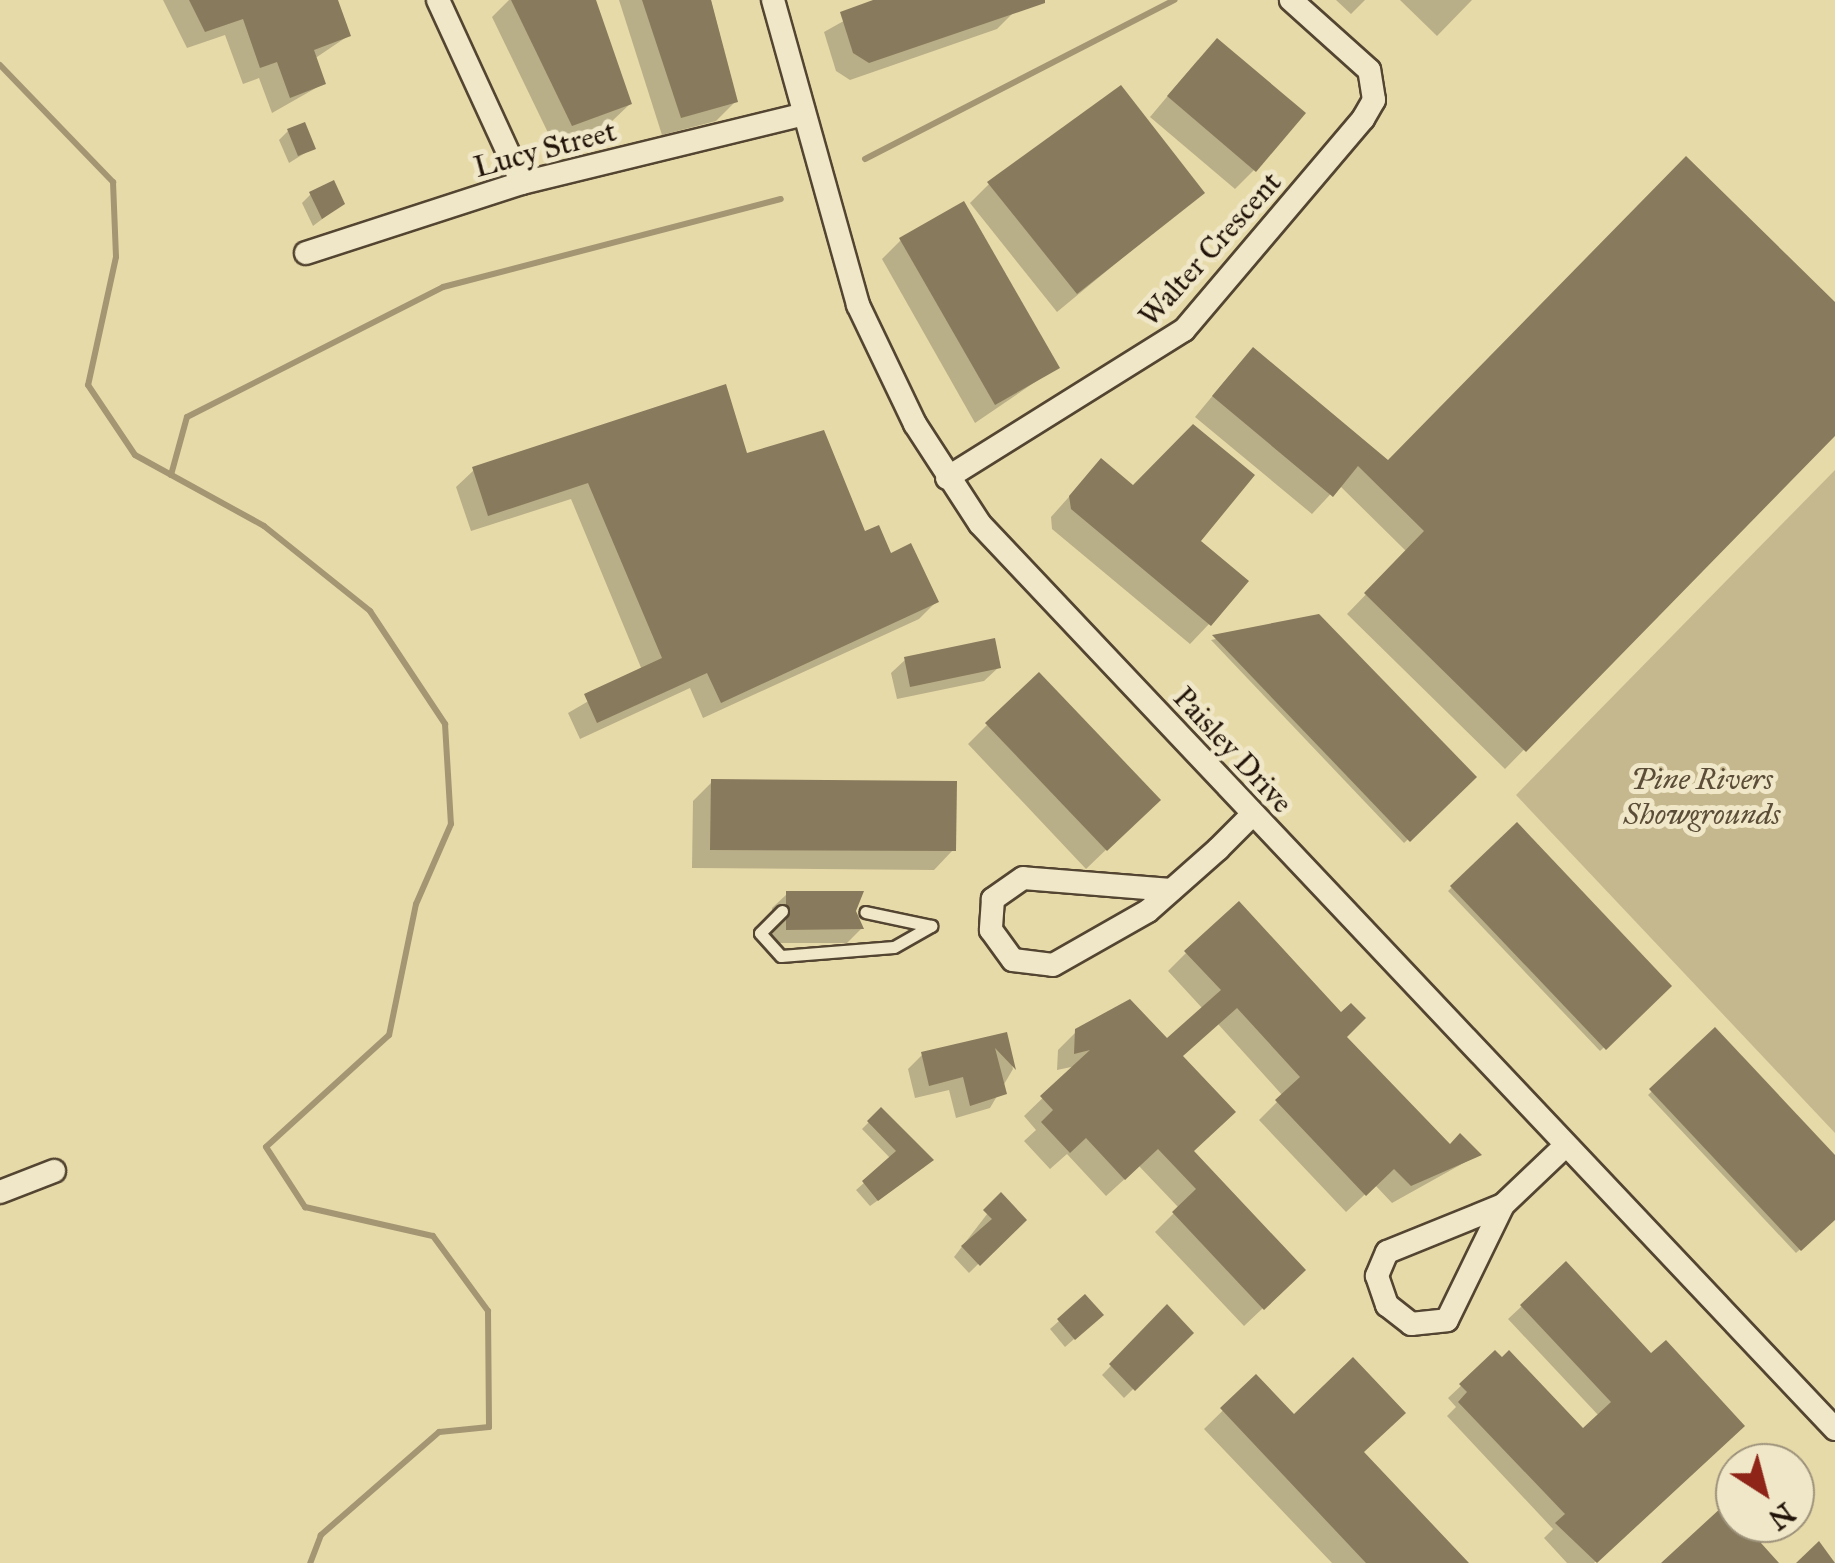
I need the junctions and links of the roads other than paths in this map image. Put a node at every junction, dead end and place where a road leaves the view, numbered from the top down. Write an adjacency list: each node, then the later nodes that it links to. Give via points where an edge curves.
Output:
1 (438, 0): 5 (street)
2 (773, 0): 4 (street, Paisley Drive)
3 (1292, 0): 7 (street, Walter Crescent, via 1369,70 1374,100 1363,120 1184,330)
4 (802, 116): 5 (street, Lucy Street); 7 (street, Paisley Drive, via 858,305)
5 (522, 182): 6 (street, Lucy Street)
6 (306, 253)
7 (947, 478): 8 (street, Paisley Drive, via 1020,569)
8 (1252, 815): 9 (street); 12 (street, Paisley Drive)
9 (1171, 890): 9 (street, via 1053,966 1013,960 991,930 993,899 1023,878)
10 (782, 911): 11 (lane, via 760,933 782,956 894,947 931,926)
11 (865, 912)
12 (1565, 1146): 15 (street); 16 (street, Paisley Drive)
13 (54, 1171): 14 (street)
14 (0, 1192)
15 (1504, 1206): 15 (street, via 1447,1320 1411,1324 1387,1305 1377,1276 1387,1252)
16 (1835, 1428)

